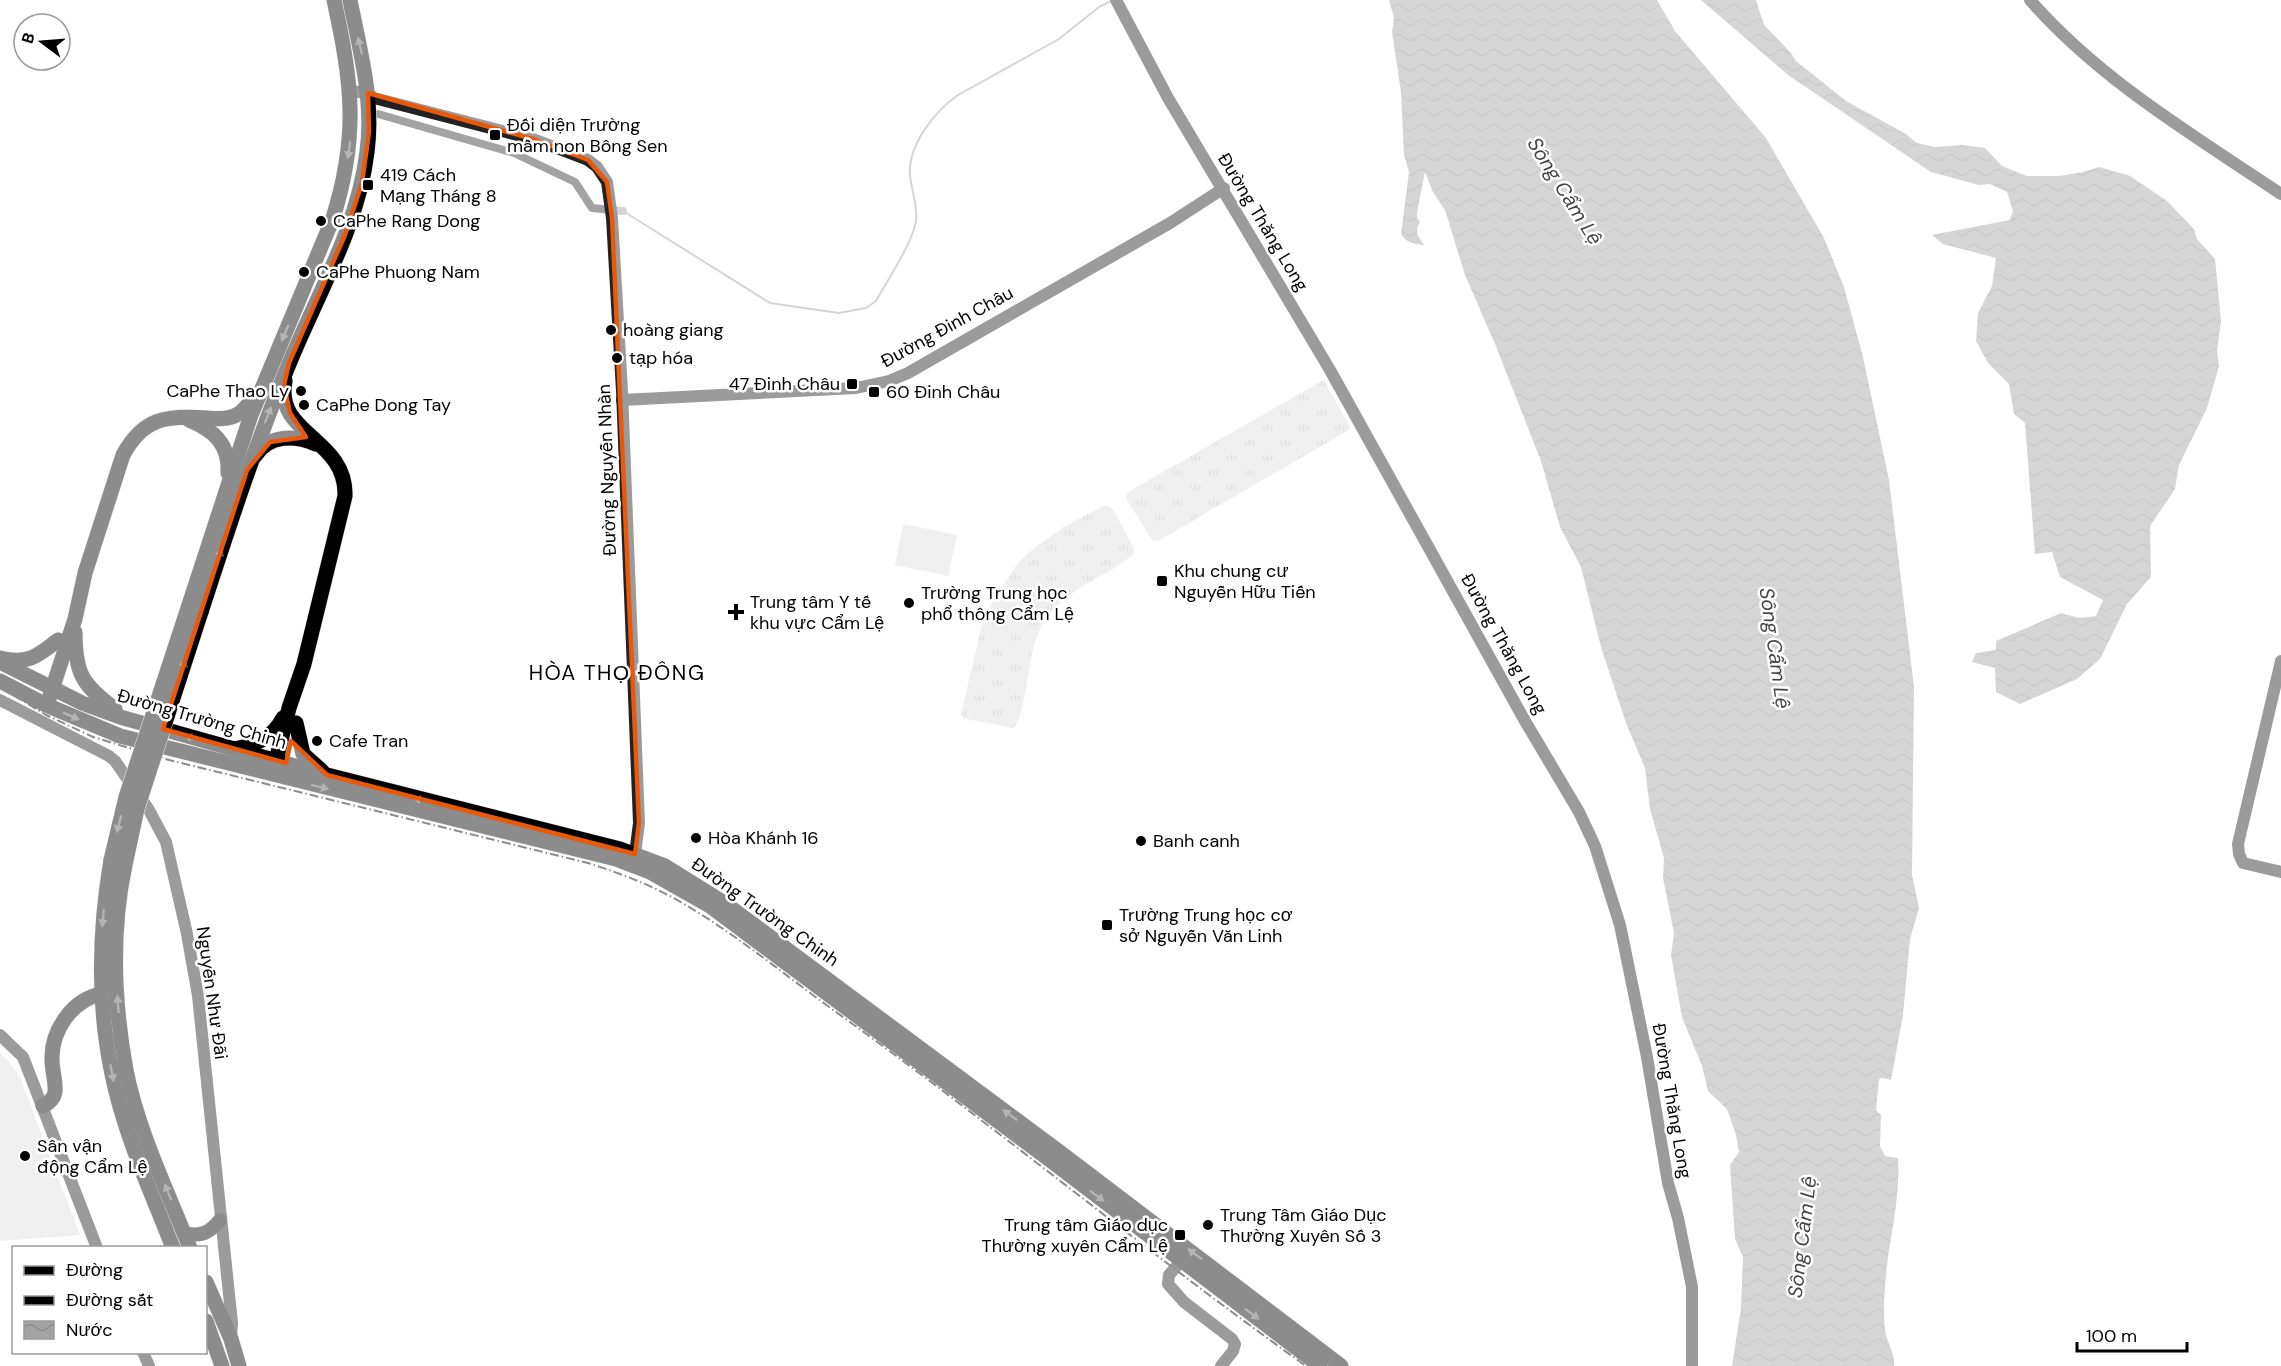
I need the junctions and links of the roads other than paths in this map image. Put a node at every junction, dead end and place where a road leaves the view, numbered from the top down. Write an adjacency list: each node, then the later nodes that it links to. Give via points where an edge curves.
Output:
1 (334, 0): 5 (highway)
2 (350, 0): 6 (highway, one-way to 2)
3 (1116, 0): 7 (street, Đường Thăng Long, via 1168,98)
4 (2030, 0): 8 (street, via 2148,106)
5 (350, 92): 6 (street, Đường Nguyễn Nhàn); 10 (highway, one-way to 10, via 349,149 340,195)
6 (368, 93): 9 (highway, via 368,151 358,199); 11 (street, Đường Nguyễn Nhàn, via 374,98 533,139 588,160 601,172 607,182 612,218)
7 (1224, 188): 11 (street, Đường Đinh Châu, via 1170,223 889,381 856,388); 52 (street, Đường Thăng Long, via 1595,846 1620,925 1668,1183 1692,1287)
8 (2281, 194)
9 (289, 363): 13 (highway, via 286,404 295,421); 14 (highway, one-way to 9)
10 (262, 384): 12 (highway, via 237,415); 15 (highway)
11 (622, 400): 33 (street, Đường Nguyễn Nhàn, via 639,823)
12 (181, 416): 15 (highway, via 207,429 223,444); 16 (highway, via 150,424 128,444)
13 (322, 446): 14 (highway, via 299,438 277,439 258,452); 22 (highway, via 342,472 345,496)
14 (247, 470): 17 (highway, one-way to 14)
15 (227, 484): 17 (highway)
16 (85, 573): 18 (highway); 18 (highway, via 68,610)
17 (195, 610): 34 (highway, bridge, via 126,797)
18 (68, 630): 19 (highway, via 32,659); 24 (highway); 28 (highway, via 71,659 81,684 96,701)
19 (0, 658)
20 (2281, 661): 35 (street, via 2238,844 2243,863)
21 (0, 662): 24 (highway, Đường Trường Chinh)
22 (304, 664): 27 (highway); 29 (highway)
23 (0, 681): 26 (highway, Đường Trường Chinh)
24 (47, 687): 26 (highway); 28 (highway, Đường Trường Chinh)
25 (0, 700): 39 (street, Nguyễn Như Đãi, via 115,761 166,842 198,996)
26 (42, 703): 31 (highway, Đường Trường Chinh, one-way to 31, via 120,736)
27 (289, 708): 30 (highway, via 277,730 256,744); 31 (highway)
28 (125, 718): 30 (highway, Đường Trường Chinh, one-way to 28)
29 (296, 723): 31 (highway); 32 (highway, via 303,754)
30 (233, 749): 31 (highway, Đường Trường Chinh)
31 (279, 769): 32 (highway, Đường Trường Chinh); 43 (highway, Đường Trường Chinh, one-way to 43, via 616,859 675,885 710,906)
32 (327, 775): 33 (highway, Đường Trường Chinh, one-way to 32)
33 (635, 854): 51 (highway, Đường Trường Chinh, one-way to 33, via 723,902 665,866)
34 (118, 862): 36 (highway, one-way to 36, via 102,926); 40 (highway, one-way to 34, via 150,1149 127,1072 116,962)
35 (2281, 872)
36 (102, 994): 38 (highway, via 76,1006 61,1025 53,1045 55,1092); 42 (highway, one-way to 42, via 112,1075 122,1113)
37 (0, 1035): 38 (street, via 23,1057)
38 (44, 1106): 41 (street)
39 (220, 1220): 40 (main road, via 205,1234); 46 (street, Nguyễn Như Đãi)
40 (187, 1240)
41 (96, 1246)
42 (173, 1246)
43 (1182, 1260): 49 (street, via 1168,1284 1184,1302 1232,1339 1233,1351); 50 (highway, Đường Trường Chinh, one-way to 50)
44 (207, 1284): 46 (highway)
45 (207, 1324): 47 (highway)
46 (231, 1339): 48 (highway)
47 (222, 1366)
48 (239, 1366)
49 (1221, 1366)
50 (1320, 1366)
51 (1341, 1366)
52 (1692, 1366)

